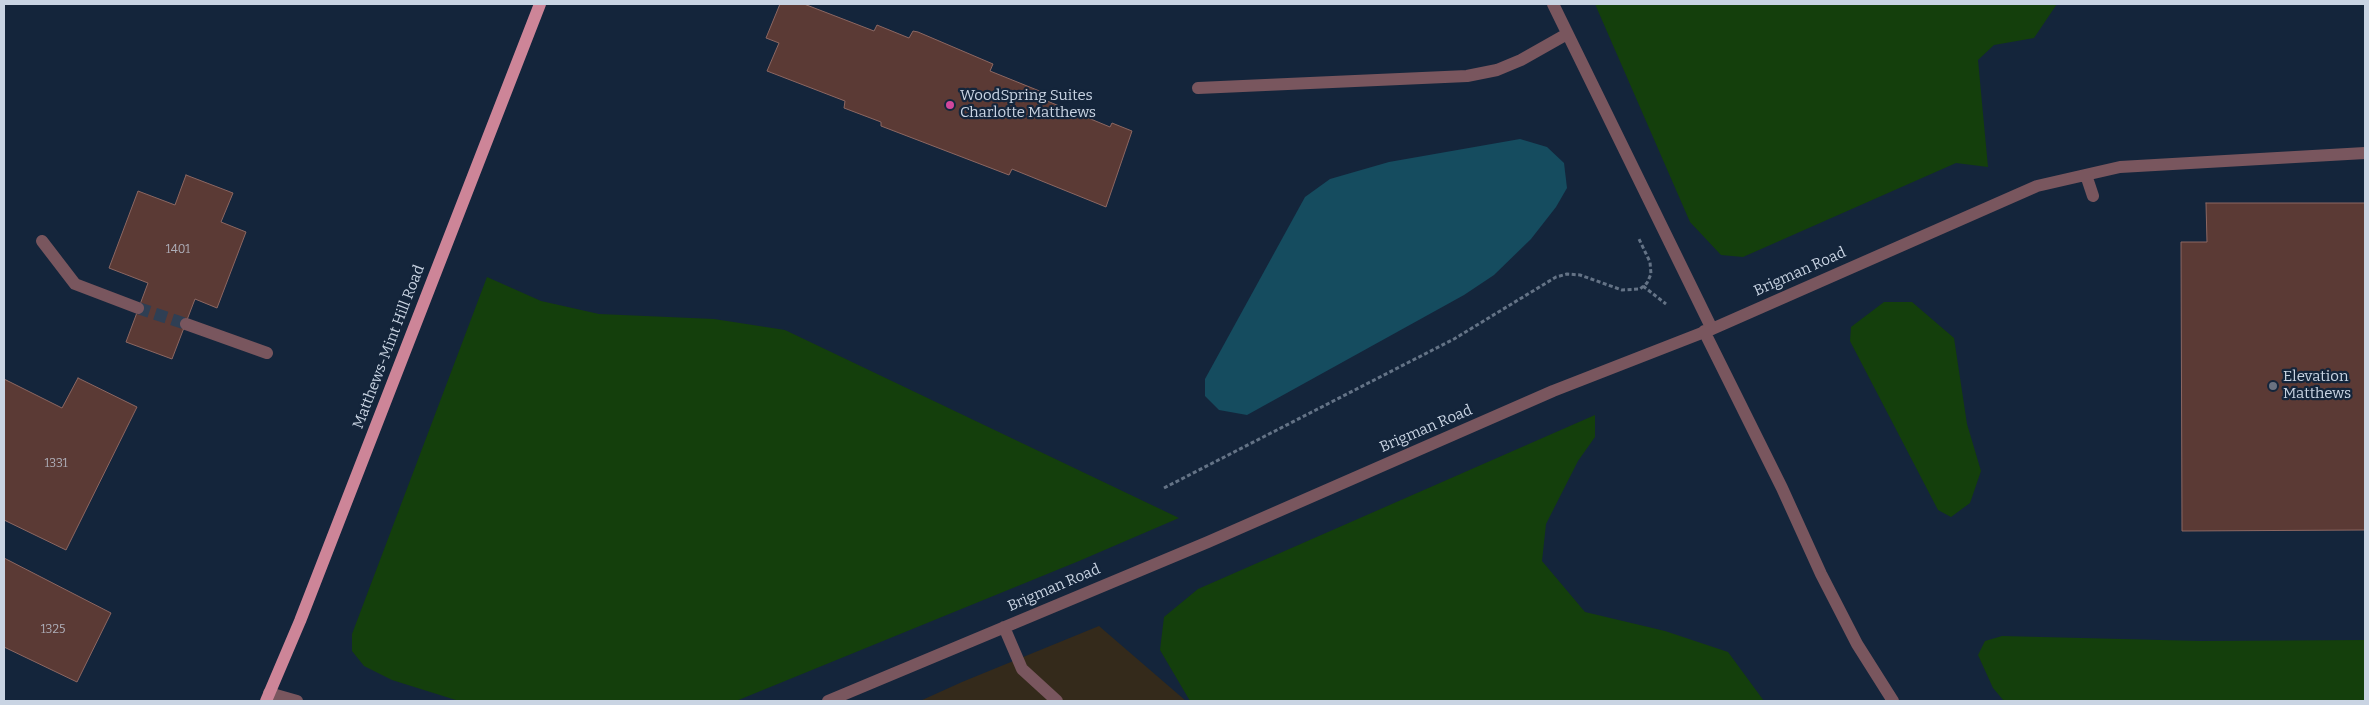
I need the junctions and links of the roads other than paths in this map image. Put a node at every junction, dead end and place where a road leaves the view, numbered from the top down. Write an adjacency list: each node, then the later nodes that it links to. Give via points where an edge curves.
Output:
1 (540, 4): 14 (main road, Matthews-Mint Hill Road)
2 (1552, 4): 3 (street)
3 (1567, 34): 4 (street, via 1521,60 1497,70 1467,76); 11 (street)
4 (1198, 88)
5 (2365, 153): 6 (street, Brigman Road, via 2120,167)
6 (2086, 175): 7 (street); 11 (street, Brigman Road, via 2037,186)
7 (2092, 196)
8 (42, 241): 9 (street, via 75,284)
9 (138, 308)
10 (186, 324): 12 (street)
11 (1708, 330): 13 (street, Brigman Road, via 1553,391); 18 (street, via 1821,574 1857,644)
12 (267, 353)
13 (1004, 627): 16 (street, Brigman Road); 17 (street, via 1022,669)
14 (267, 697): 15 (street)
15 (297, 701)
16 (828, 701)
17 (1054, 701)
18 (1893, 701)

